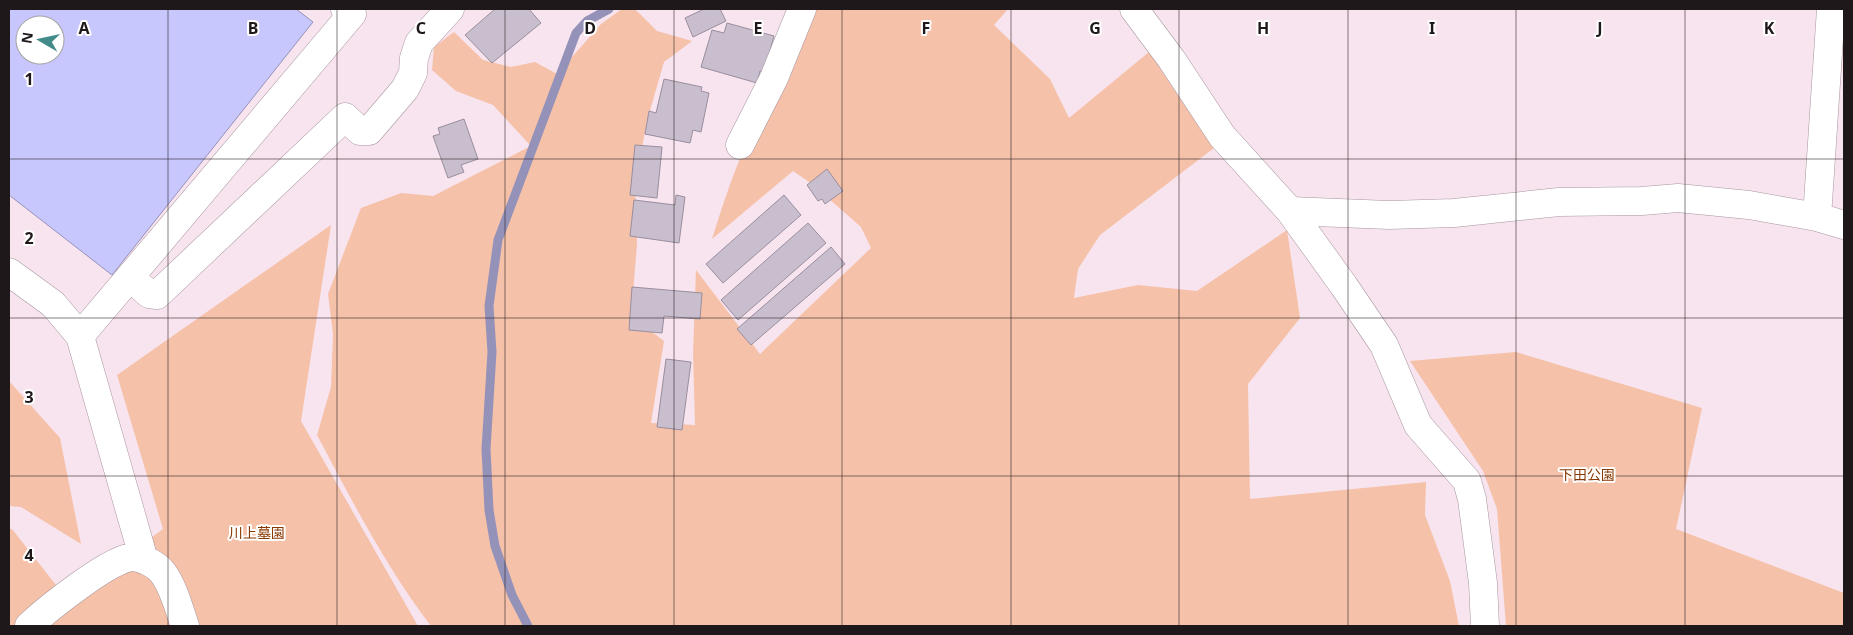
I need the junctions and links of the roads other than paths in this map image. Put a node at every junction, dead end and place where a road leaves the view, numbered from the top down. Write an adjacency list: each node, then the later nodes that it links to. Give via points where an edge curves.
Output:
1 (346, 9): 11 (street, via 352,14)
2 (450, 9): 11 (street, via 419,43 413,73 405,90 369,131 360,132 345,117 157,295 149,294)
3 (802, 9): 6 (street, via 774,78)
4 (1134, 9): 7 (street, via 1222,136)
5 (1832, 9): 8 (street)
6 (740, 146)
7 (1290, 211): 8 (street, via 1444,214 1559,202 1642,202 1678,198 1749,205); 16 (street, via 1384,345 1418,425 1467,482 1472,499)
8 (1817, 217): 9 (street)
9 (1844, 225)
10 (9, 272): 12 (street, via 53,304)
11 (130, 277): 12 (street)
12 (80, 336): 13 (street)
13 (144, 560): 14 (street, via 122,559 90,578); 15 (street, via 162,572 174,592)
14 (29, 626)
15 (185, 626)
16 (1485, 626)

